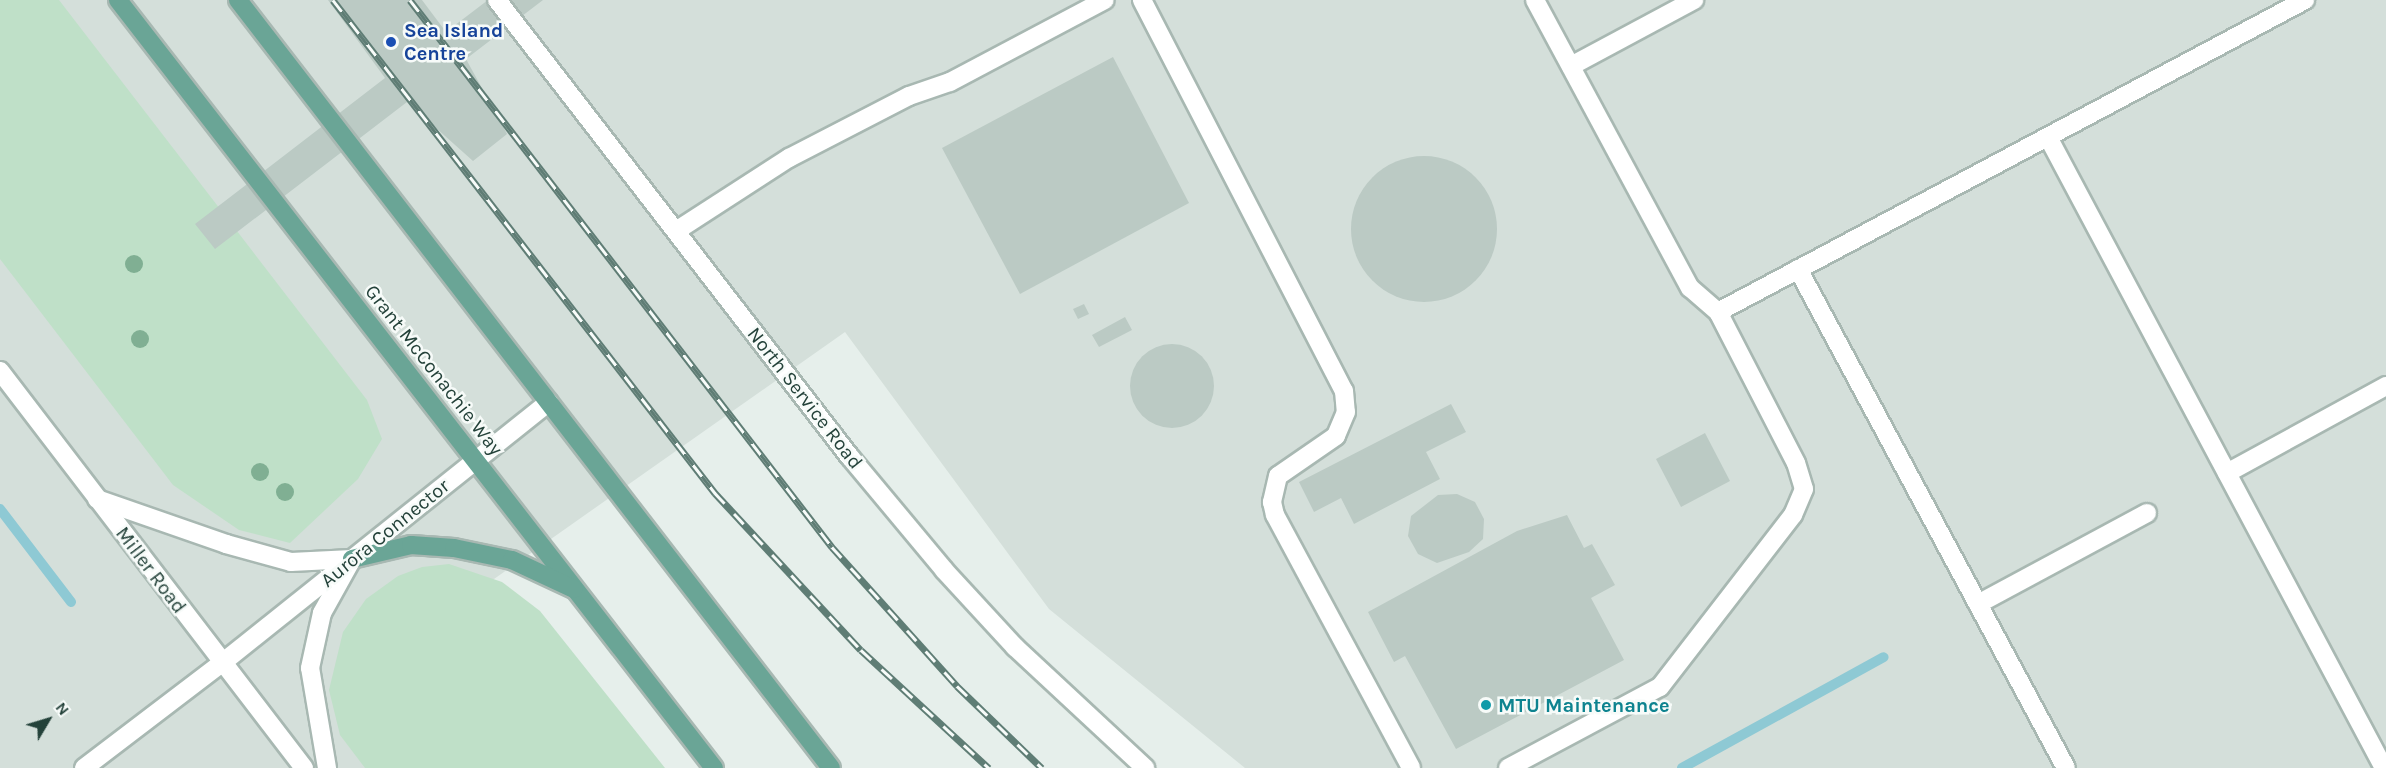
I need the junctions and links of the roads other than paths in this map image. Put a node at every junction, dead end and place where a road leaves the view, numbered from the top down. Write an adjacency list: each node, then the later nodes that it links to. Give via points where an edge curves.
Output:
1 (118, 0): 17 (main road, Grant McConachie Way)
2 (238, 0): 16 (main road)
3 (497, 0): 11 (street, North Service Road)
4 (1105, 0): 11 (street, via 950,82 909,96 789,158)
5 (1142, 0): 31 (street, via 1344,391 1346,412 1336,436 1278,476 1272,502 1275,515)
6 (1535, 0): 9 (street)
7 (1694, 0): 9 (street)
8 (2305, 0): 10 (street)
9 (1571, 66): 13 (street, via 1690,288)
10 (2048, 137): 12 (street); 18 (street)
11 (676, 231): 30 (street, North Service Road, via 850,457 944,570 1016,647)
12 (1798, 269): 13 (street); 23 (street)
13 (1718, 312): 32 (street, via 1803,478 1801,498 1793,515 1660,687)
14 (0, 371): 19 (street, Miller Road)
15 (2386, 386): 18 (street)
16 (549, 402): 17 (street, Aurora Connector); 29 (main road)
17 (476, 461): 21 (street, Aurora Connector); 22 (main road, Grant McConachie Way)
18 (2227, 473): 34 (street)
19 (98, 499): 21 (street, via 225,544 291,562); 24 (street, Miller Road)
20 (2147, 513): 23 (street)
21 (352, 559): 22 (main road, via 411,544 454,548 512,561); 24 (street, Aurora Connector); 27 (street, via 322,613 310,668)
22 (577, 590): 28 (main road, Grant McConachie Way)
23 (1978, 604): 33 (street)
24 (222, 663): 25 (street, Aurora Connector); 26 (street, Miller Road)
25 (84, 768)
26 (304, 768)
27 (327, 768)
28 (714, 768)
29 (831, 768)
30 (1145, 768)
31 (1411, 768)
32 (1508, 768)
33 (2066, 768)
34 (2384, 768)

